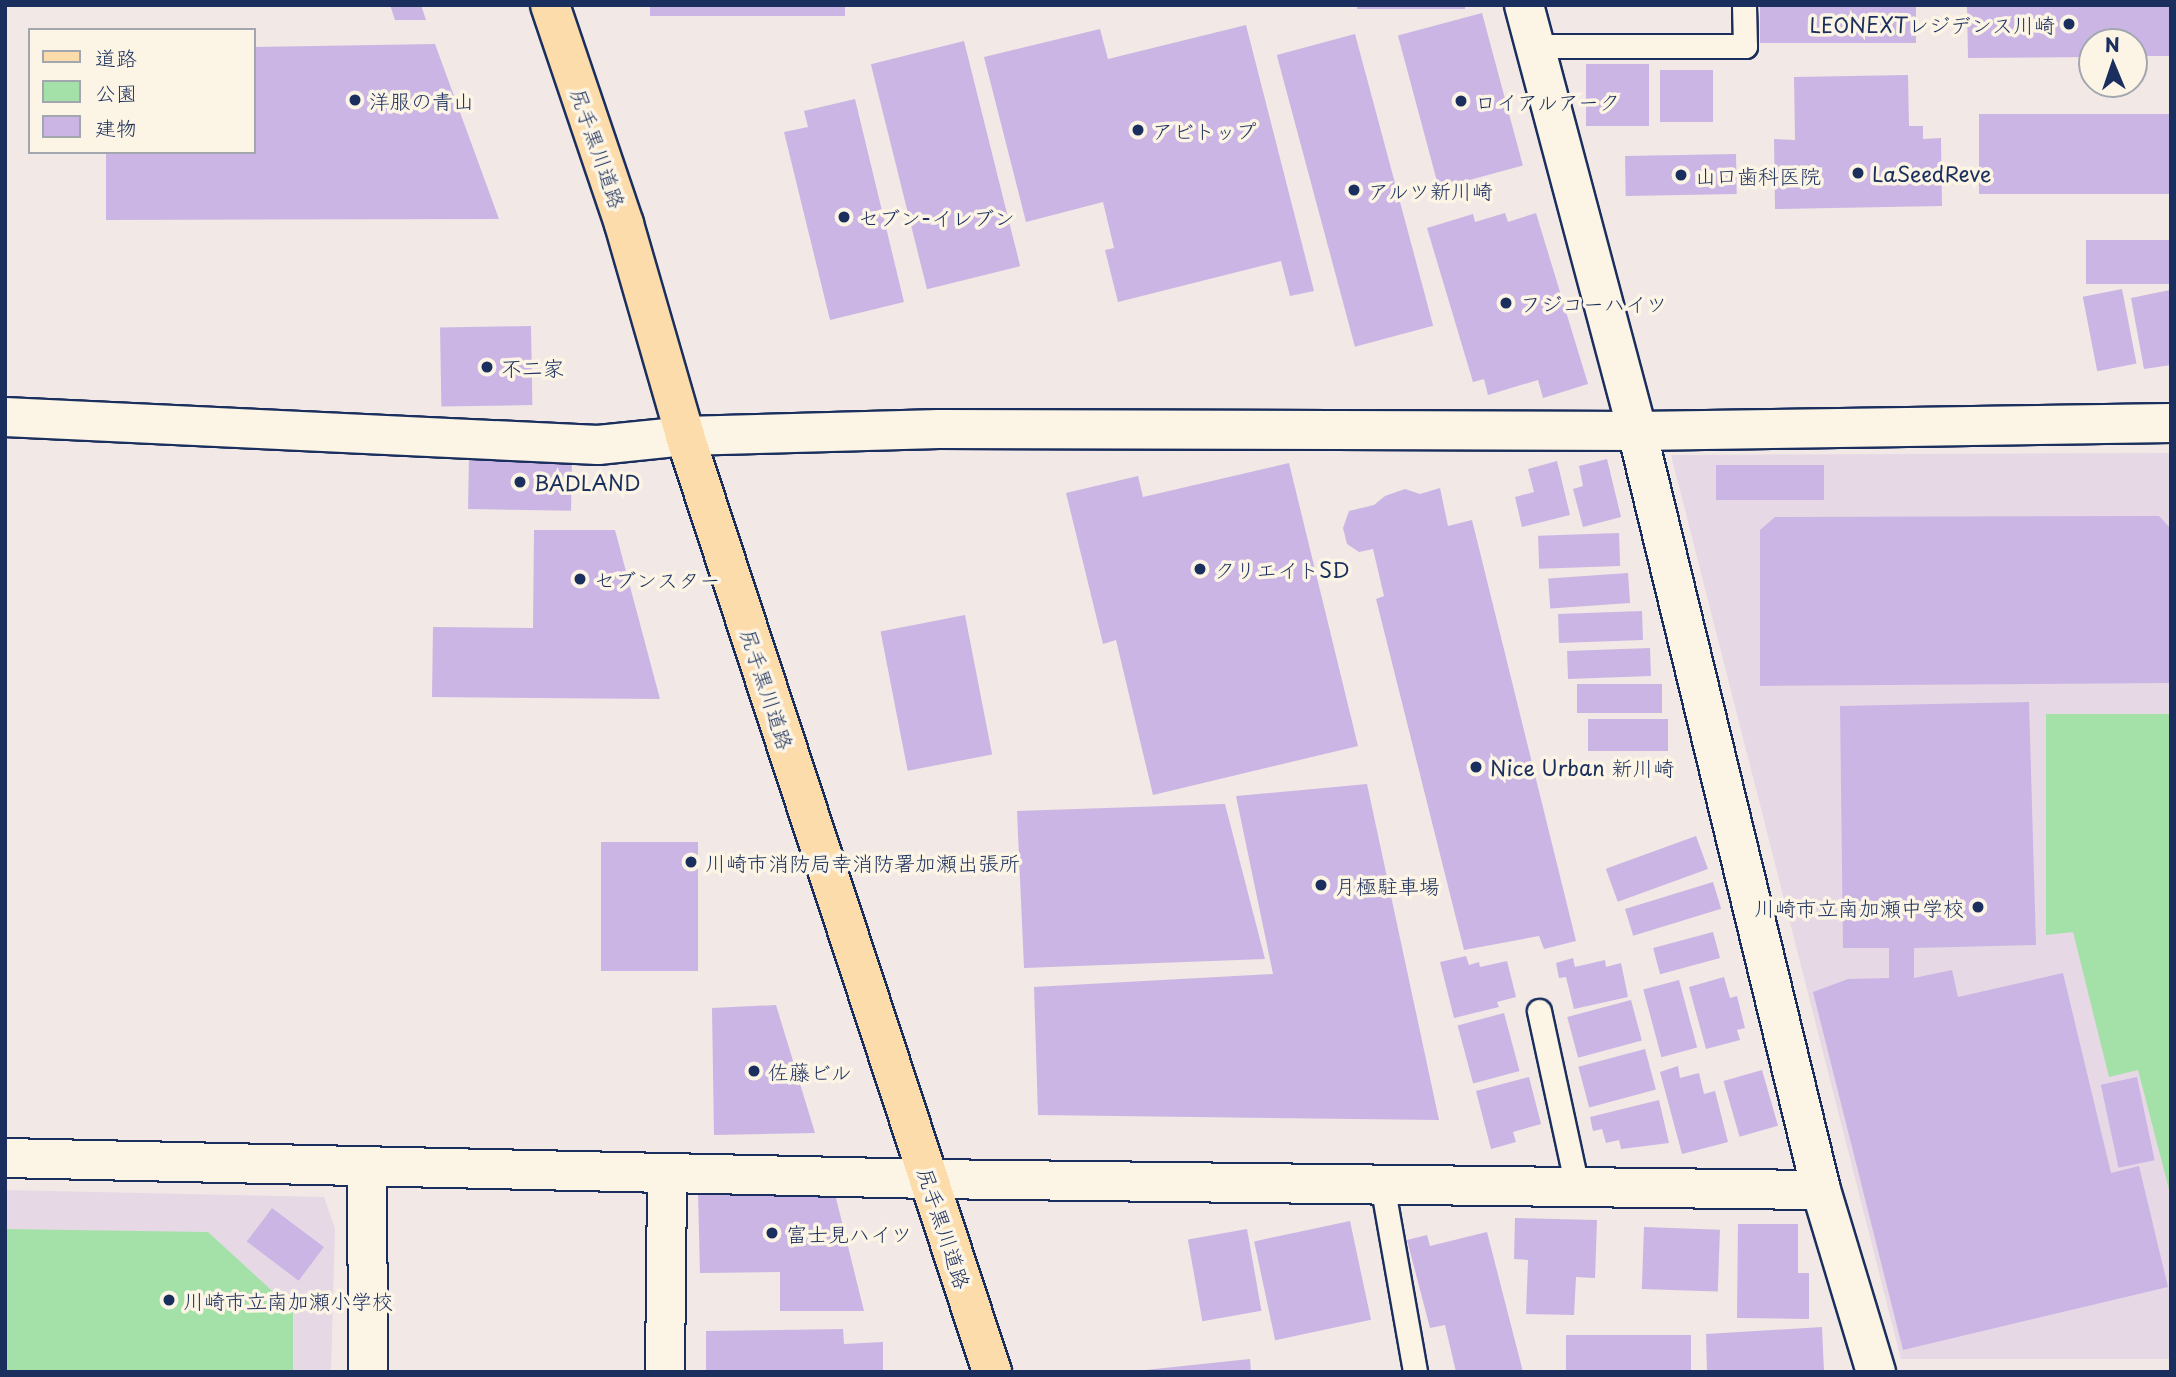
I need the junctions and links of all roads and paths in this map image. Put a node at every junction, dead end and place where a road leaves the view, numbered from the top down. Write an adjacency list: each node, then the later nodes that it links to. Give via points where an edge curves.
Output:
1 (550, 5): 8 (main road, 尻手黒川道路, via 624,224)
2 (1524, 5): 4 (street)
3 (1744, 5): 4 (lane, via 1745,46)
4 (1535, 46): 7 (street)
5 (5, 416): 8 (street, via 598,445)
6 (2171, 423): 7 (street)
7 (1637, 431): 8 (street, via 939,429); 16 (street)
8 (685, 436): 13 (main road, 尻手黒川道路)
9 (1539, 1011): 15 (lane)
10 (5, 1158): 11 (street)
11 (367, 1166): 12 (street); 17 (street)
12 (667, 1173): 13 (street); 18 (street)
13 (928, 1179): 14 (street); 19 (main road, 尻手黒川道路)
14 (1382, 1184): 15 (street); 20 (lane)
15 (1577, 1187): 16 (street)
16 (1821, 1190): 21 (street)
17 (368, 1372)
18 (664, 1372)
19 (992, 1372)
20 (1415, 1372)
21 (1876, 1372)

